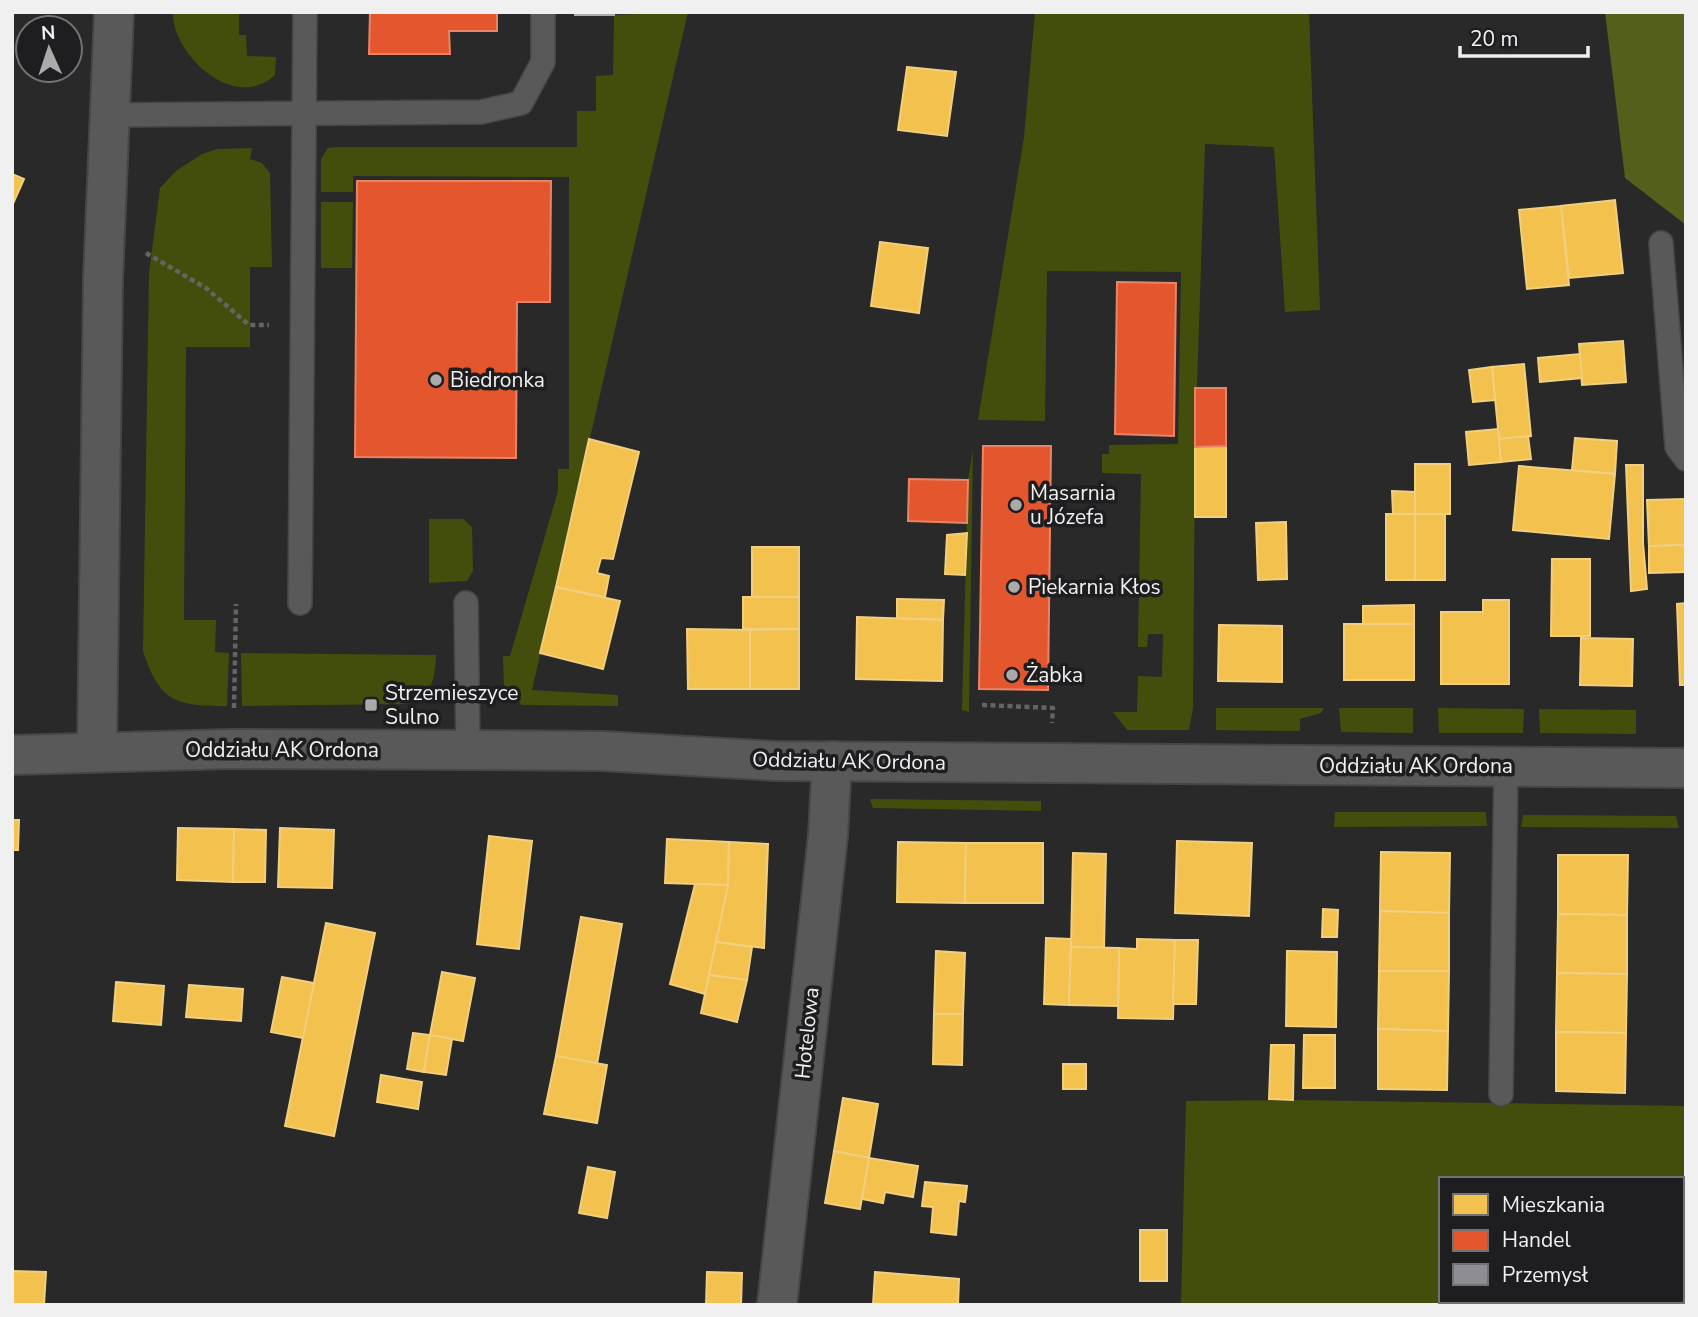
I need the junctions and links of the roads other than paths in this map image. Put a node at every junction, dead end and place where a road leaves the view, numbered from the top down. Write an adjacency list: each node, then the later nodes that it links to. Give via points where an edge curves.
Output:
1 (114, 12): 5 (street)
2 (304, 12): 4 (lane)
3 (543, 12): 4 (lane, via 543,62 521,103 481,112)
4 (303, 114): 5 (lane); 8 (lane)
5 (112, 115): 11 (street, via 103,280)
6 (1661, 243): 7 (lane, via 1678,447)
7 (1686, 459)
8 (300, 603)
9 (466, 603): 10 (lane)
10 (468, 750): 11 (street, Oddziału AK Ordona); 13 (street, Oddziału AK Ordona)
11 (97, 752): 12 (street, Oddziału AK Ordona)
12 (12, 755)
13 (832, 761): 14 (street, Oddziału AK Ordona); 17 (street, Hotelowa)
14 (1506, 767): 15 (street, Oddziału AK Ordona); 16 (lane)
15 (1686, 768)
16 (1501, 1094)
17 (777, 1305)

